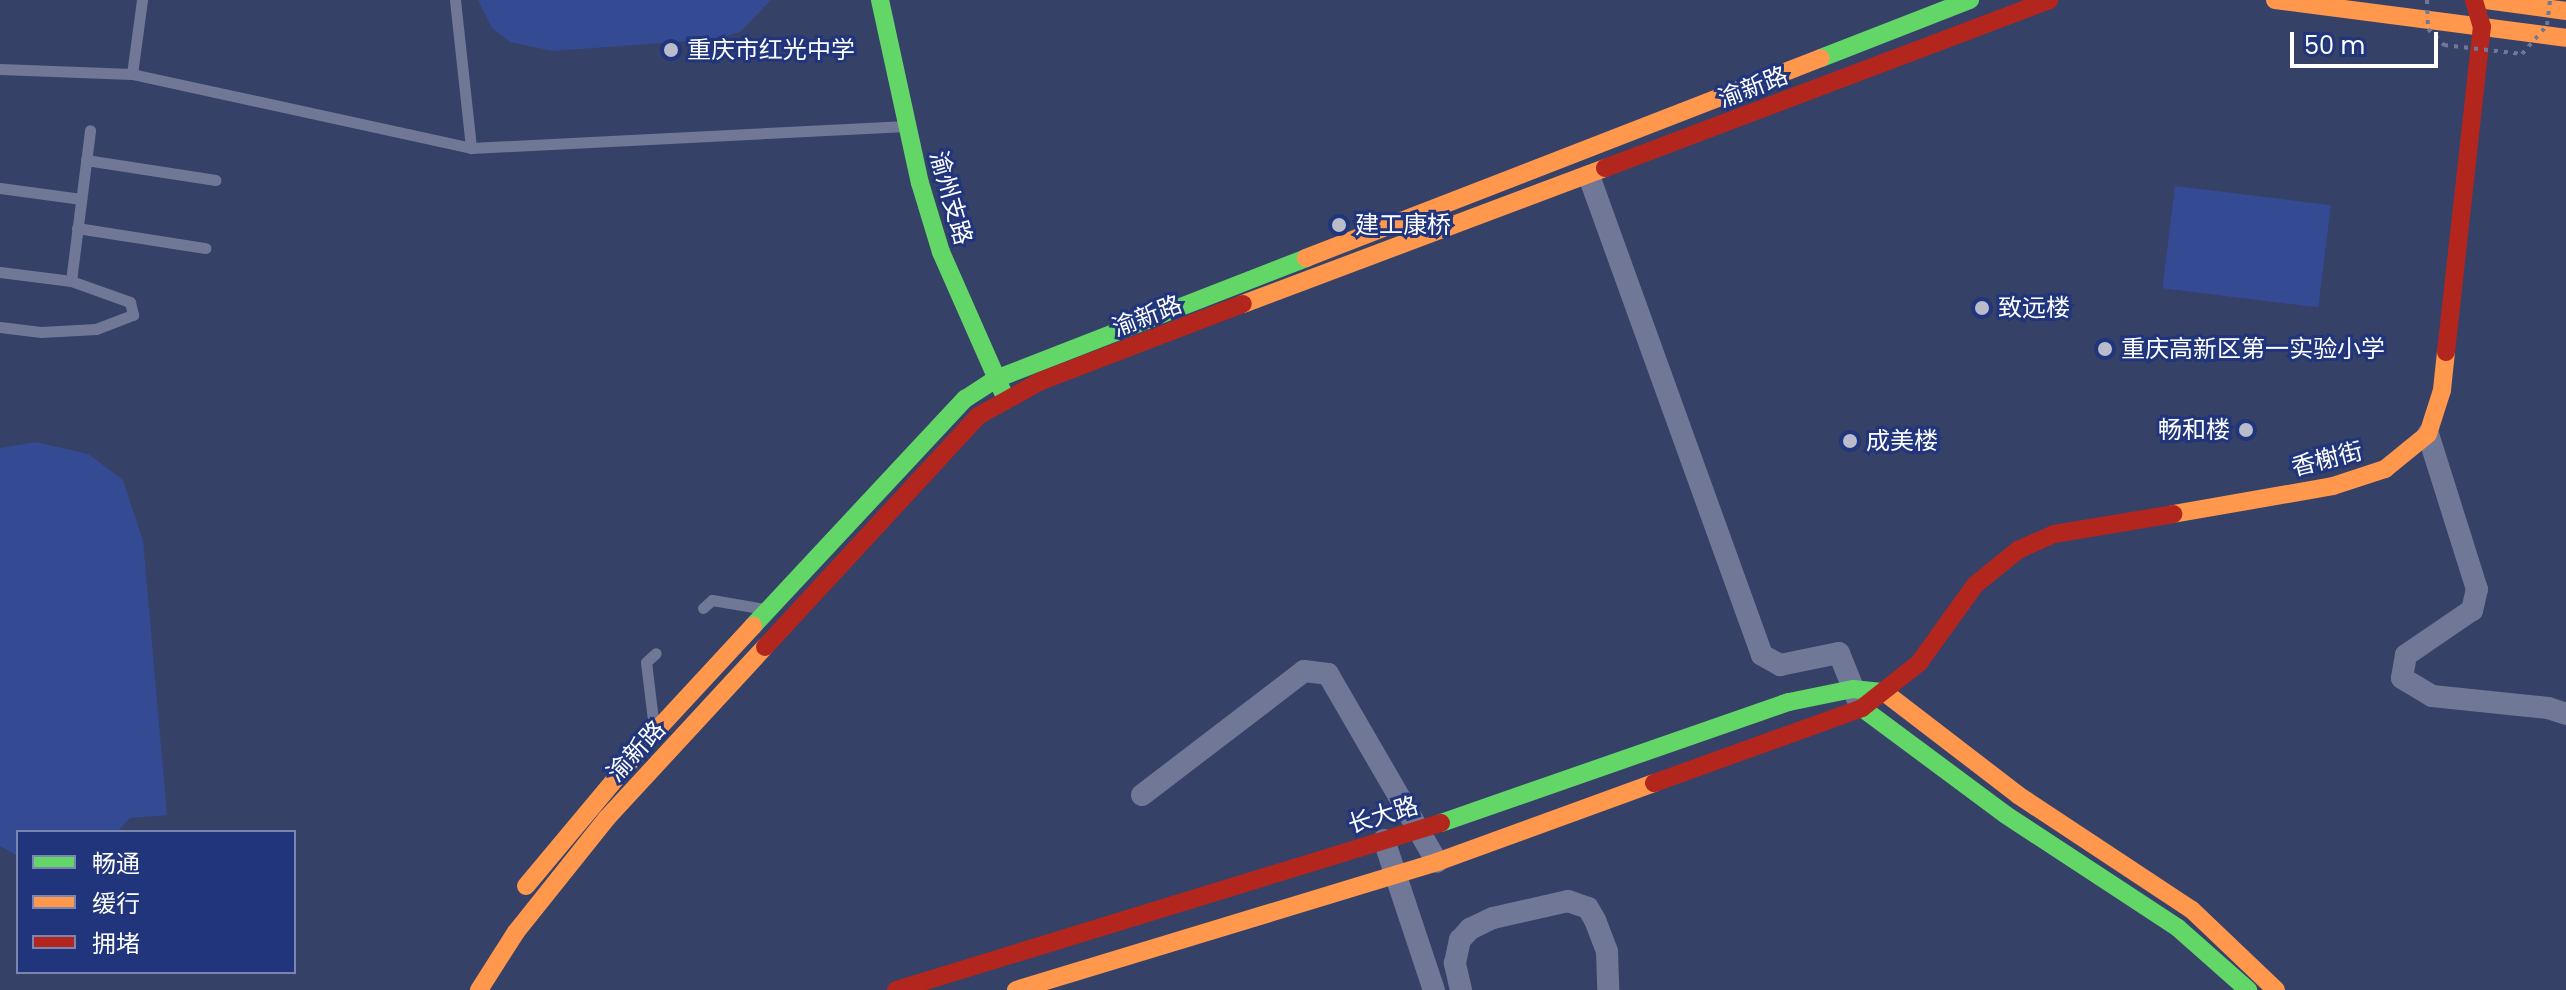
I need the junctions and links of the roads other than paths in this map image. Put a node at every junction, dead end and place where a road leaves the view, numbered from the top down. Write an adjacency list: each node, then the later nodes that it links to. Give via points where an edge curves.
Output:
1 (142, 0): 13 (lane)
2 (455, 0): 16 (lane)
3 (880, 0): 14 (street, 渝州支路)
4 (1970, 0): 27 (street, 渝新路)
5 (2049, 0): 18 (street, 渝新路)
6 (2275, 0): 10 (street)
7 (2474, 0): 10 (street)
8 (2494, 1): 9 (street); 10 (street)
9 (2566, 11)
10 (2482, 27): 11 (street); 29 (street, via 2442,390)
11 (2566, 38)
12 (0, 69): 13 (lane)
13 (132, 74): 16 (lane)
14 (906, 126): 16 (lane); 27 (street, 渝州支路, via 941,252)
15 (90, 130): 17 (lane)
16 (471, 148)
17 (86, 160): 19 (lane); 21 (lane)
18 (1589, 176): 28 (street, 渝新路, via 1041,381); 34 (street, via 1762,655 1780,665 1839,653)
19 (215, 180)
20 (0, 188): 21 (lane)
21 (81, 199): 22 (lane)
22 (77, 228): 23 (lane); 25 (lane)
23 (205, 248)
24 (0, 272): 25 (lane)
25 (71, 281): 26 (lane, via 130,302 133,315 96,329 41,332)
26 (0, 327)
27 (996, 379): 28 (street, 渝州支路); 31 (street, 渝新路, via 965,399)
28 (1006, 399): 43 (street, 渝新路, via 978,416 607,818 516,932)
29 (2428, 434): 33 (street, 香榭街, via 2385,469 2333,486 2054,534 2018,550 1975,585 1919,663); 35 (street, via 2477,589 2472,610 2406,655 2402,678 2432,696)
30 (703, 608): 31 (lane, via 712,600)
31 (769, 610): 36 (street, 渝新路)
32 (656, 653): 36 (lane, via 646,662)
33 (1884, 692): 34 (street, 香榭街); 50 (street, via 2018,795 2192,910)
34 (1857, 699): 38 (street, 长大路, via 1789,702); 40 (street); 49 (street, via 2006,815 2178,928)
35 (2566, 714)
36 (654, 733): 42 (street, 渝新路, via 592,802)
37 (1142, 795): 38 (street, via 1304,671 1328,674)
38 (1419, 830): 39 (street, 长大路); 40 (street)
39 (1384, 840): 41 (street); 44 (street, 长大路)
40 (1437, 862): 41 (street)
41 (1395, 875): 45 (street); 46 (street)
42 (490, 935)
43 (479, 990)
44 (896, 990)
45 (1016, 990)
46 (1434, 990)
47 (1461, 990): 48 (street, via 1455,963 1460,940 1470,929 1493,918 1568,901 1588,908 1595,920 1607,952)
48 (1608, 990)
49 (2248, 990)
50 (2276, 990)

